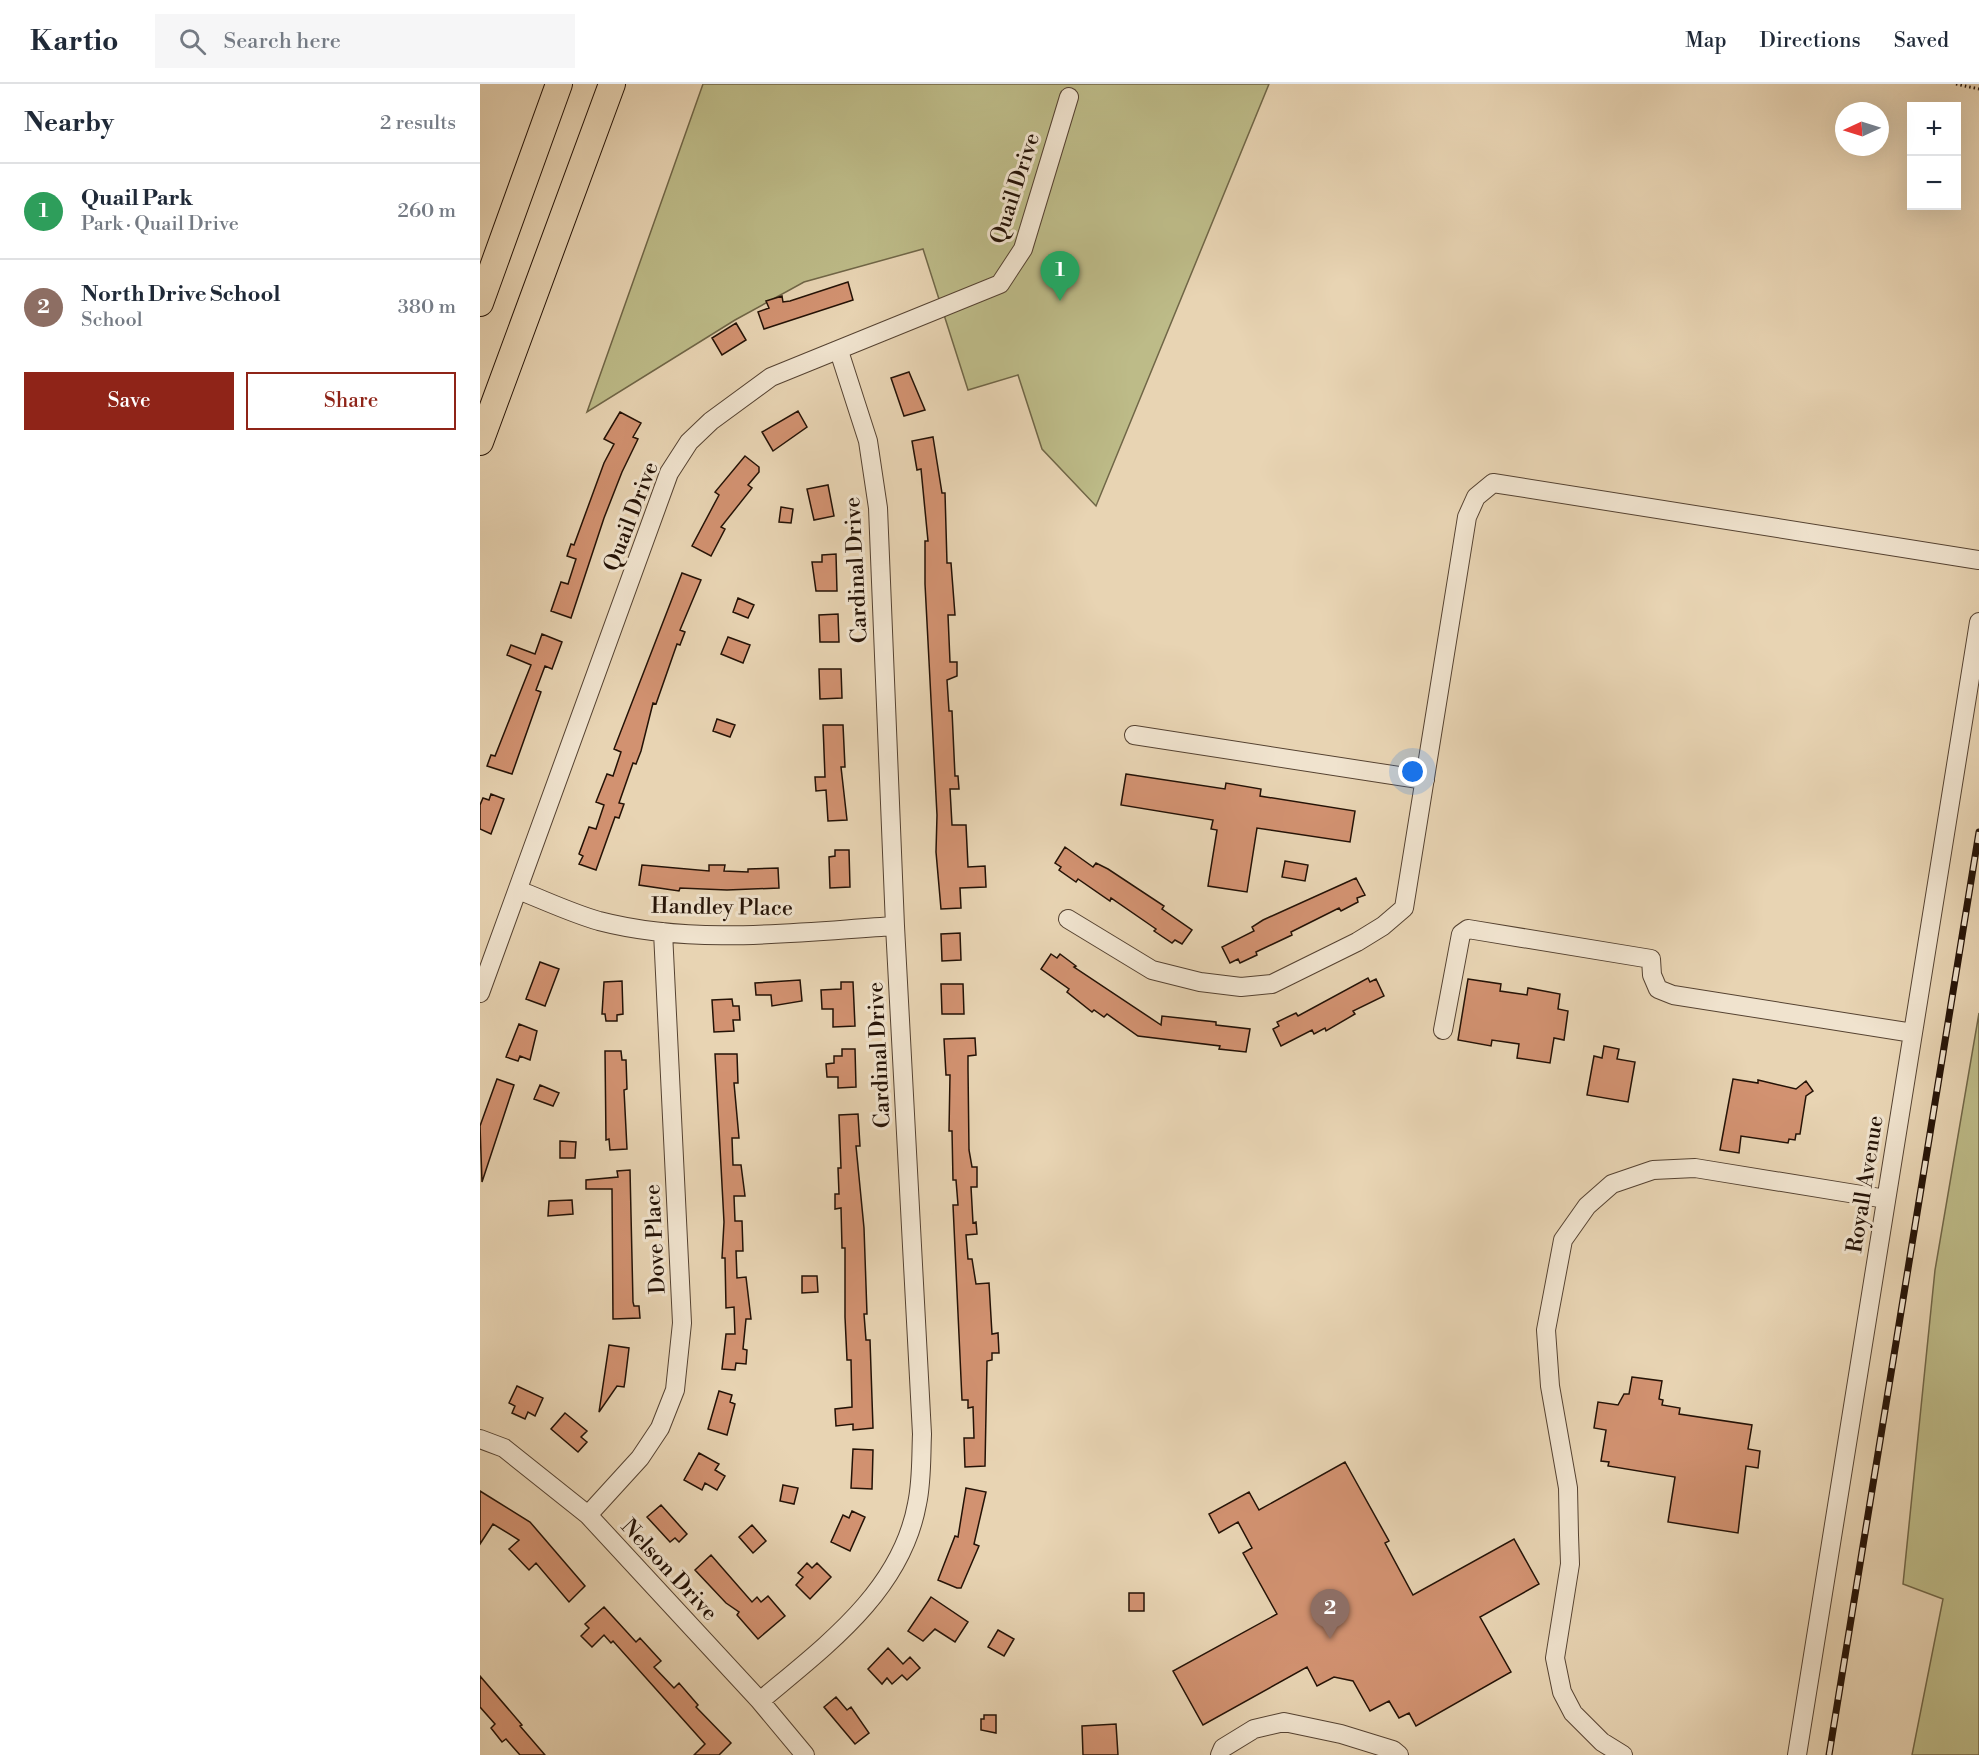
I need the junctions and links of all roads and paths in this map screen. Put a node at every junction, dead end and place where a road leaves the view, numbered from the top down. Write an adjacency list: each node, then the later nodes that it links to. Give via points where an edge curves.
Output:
1 (559, 84): 6 (highway)
2 (612, 84): 8 (highway)
3 (1956, 84): 4 (path)
4 (1979, 89)
5 (1069, 97): 7 (street, Quail Drive, via 1023,249 1000,284)
6 (480, 303)
7 (839, 351): 13 (street, Quail Drive, via 771,377 711,421 689,442 669,473); 15 (street, Cardinal Drive, via 868,441 878,508)
8 (480, 442)
9 (1979, 560): 12 (street, via 1493,483 1476,498 1467,517)
10 (1979, 622): 19 (street, Royall Avenue)
11 (1134, 735): 12 (street)
12 (1425, 780): 14 (street, via 1404,908 1357,942 1272,984 1241,987 1152,970)
13 (518, 890): 16 (street, Handley Place, via 598,921); 17 (street, Quail Drive)
14 (1068, 919)
15 (895, 926): 16 (street, Handley Place, via 751,935); 23 (street, Cardinal Drive, via 922,1434 917,1504 906,1542 881,1586 850,1624)
16 (663, 933): 22 (street, Dove Place, via 682,1323 675,1390 660,1428 640,1458)
17 (480, 993)
18 (1443, 1030): 19 (street, via 1461,934 1468,929 1651,959 1658,989 1673,995)
19 (1913, 1033): 20 (street, Royall Avenue)
20 (1886, 1199): 27 (street, via 1695,1168 1653,1170 1612,1184 1587,1206 1563,1240 1545,1330 1550,1386 1568,1488 1570,1545 1555,1658 1562,1692 1573,1713 1602,1742); 28 (street, Royall Avenue)
21 (480, 1439): 22 (street, Nelson Drive, via 504,1449)
22 (588, 1515): 23 (street, Nelson Drive)
23 (759, 1701): 24 (street, Nelson Drive)
24 (805, 1755)
25 (1220, 1755): 26 (street, via 1223,1748 1254,1729 1284,1722 1341,1734)
26 (1399, 1755)
27 (1623, 1755)
28 (1797, 1755)

